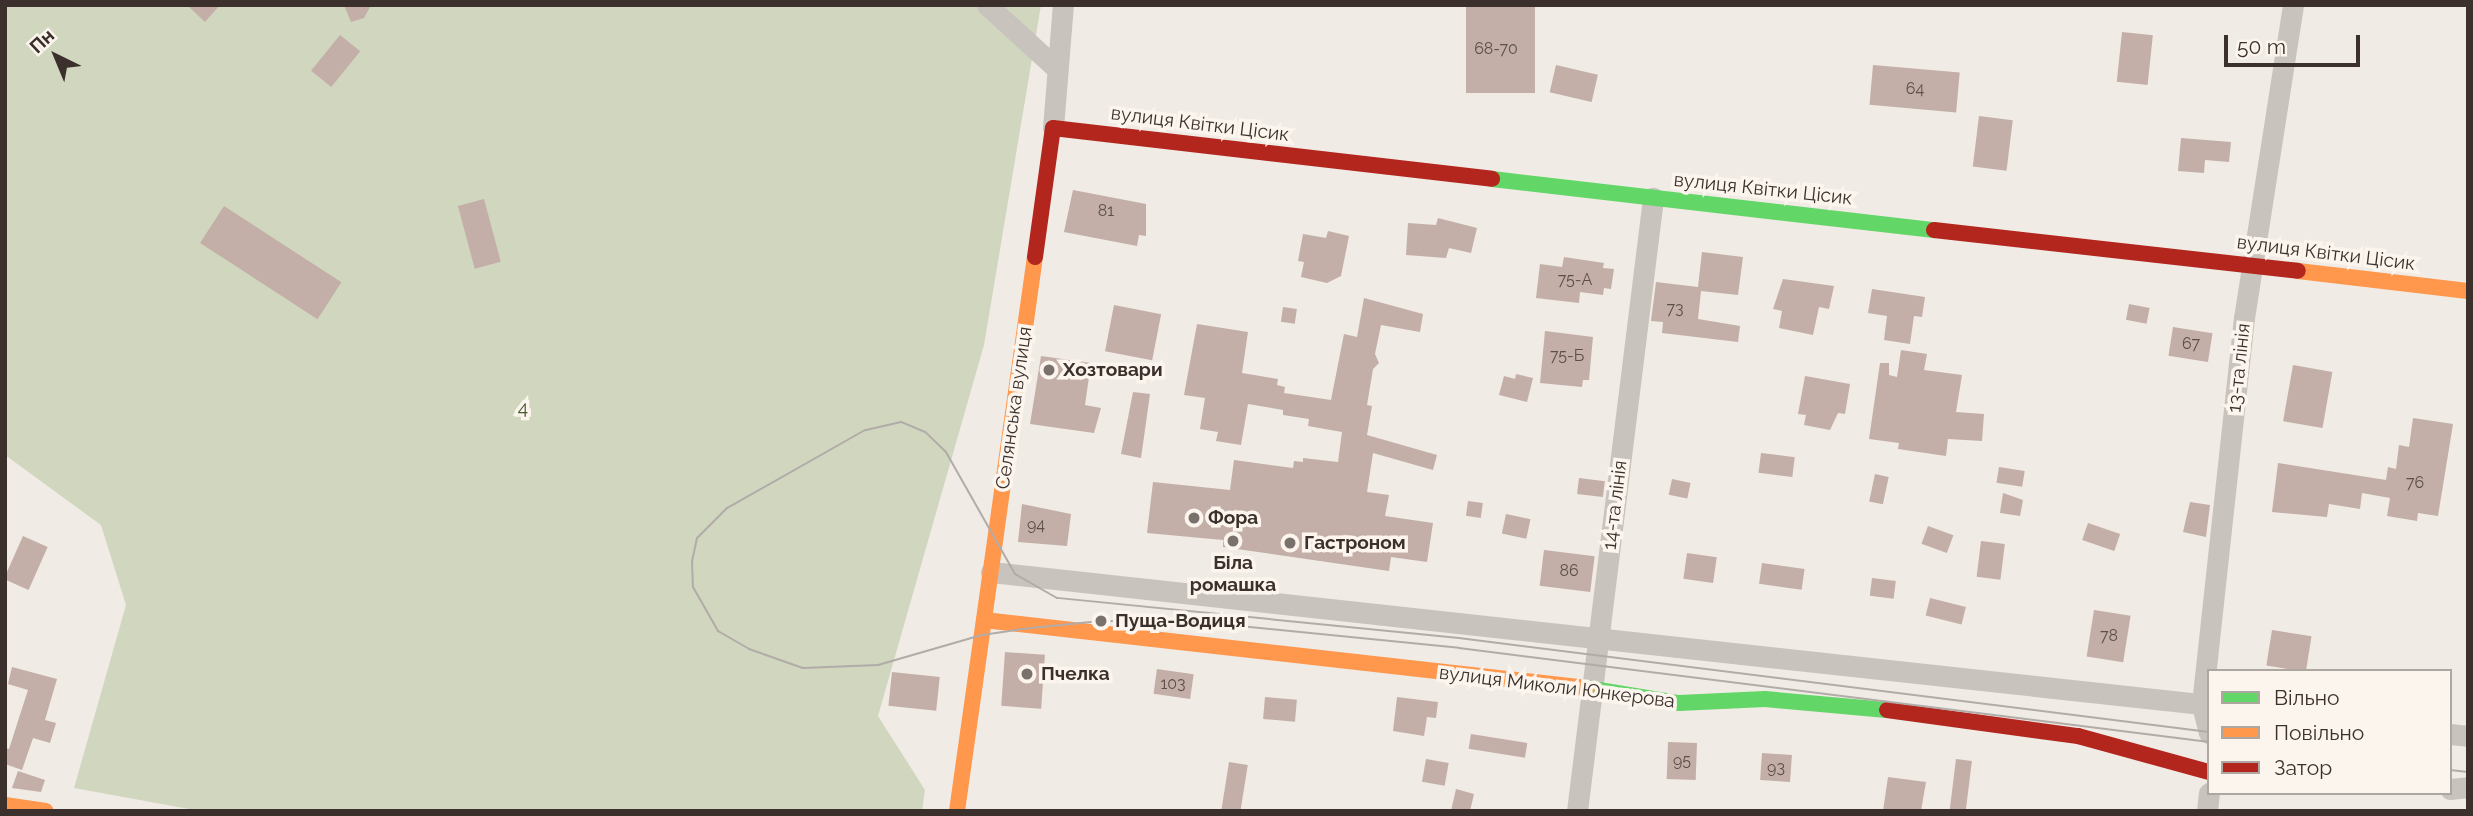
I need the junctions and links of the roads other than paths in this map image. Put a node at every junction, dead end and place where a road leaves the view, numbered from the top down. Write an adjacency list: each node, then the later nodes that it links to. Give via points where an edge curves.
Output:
1 (987, 5): 4 (street)
2 (1063, 5): 4 (street, Селянська вулиця)
3 (2293, 5): 7 (street, 13-та лінія)
4 (1058, 69): 5 (street, Селянська вулиця)
5 (1053, 128): 6 (street, вулиця Квітки Цісик); 9 (street, Селянська вулиця)
6 (1653, 198): 7 (street, вулиця Квітки Цісик); 11 (street, 14-та лінія)
7 (2254, 265): 8 (street, вулиця Квітки Цісик); 12 (street, 13-та лінія)
8 (2468, 291)
9 (991, 572): 10 (street, Селянська вулиця); 11 (street)
10 (984, 620): 14 (street, вулиця Миколи Юнкерова); 19 (street, Селянська вулиця)
11 (1598, 638): 14 (street, 14-та лінія); 15 (street)
12 (2209, 669)
13 (2207, 686): 15 (street, 13-та лінія)
14 (1591, 689): 16 (street, вулиця Миколи Юнкерова, via 1679,703 1765,699 1942,717 2078,736); 20 (street, 14-та лінія)
15 (2205, 704)
16 (2207, 771)
17 (5, 805): 18 (street)
18 (46, 811)
19 (957, 811)
20 (1577, 811)

